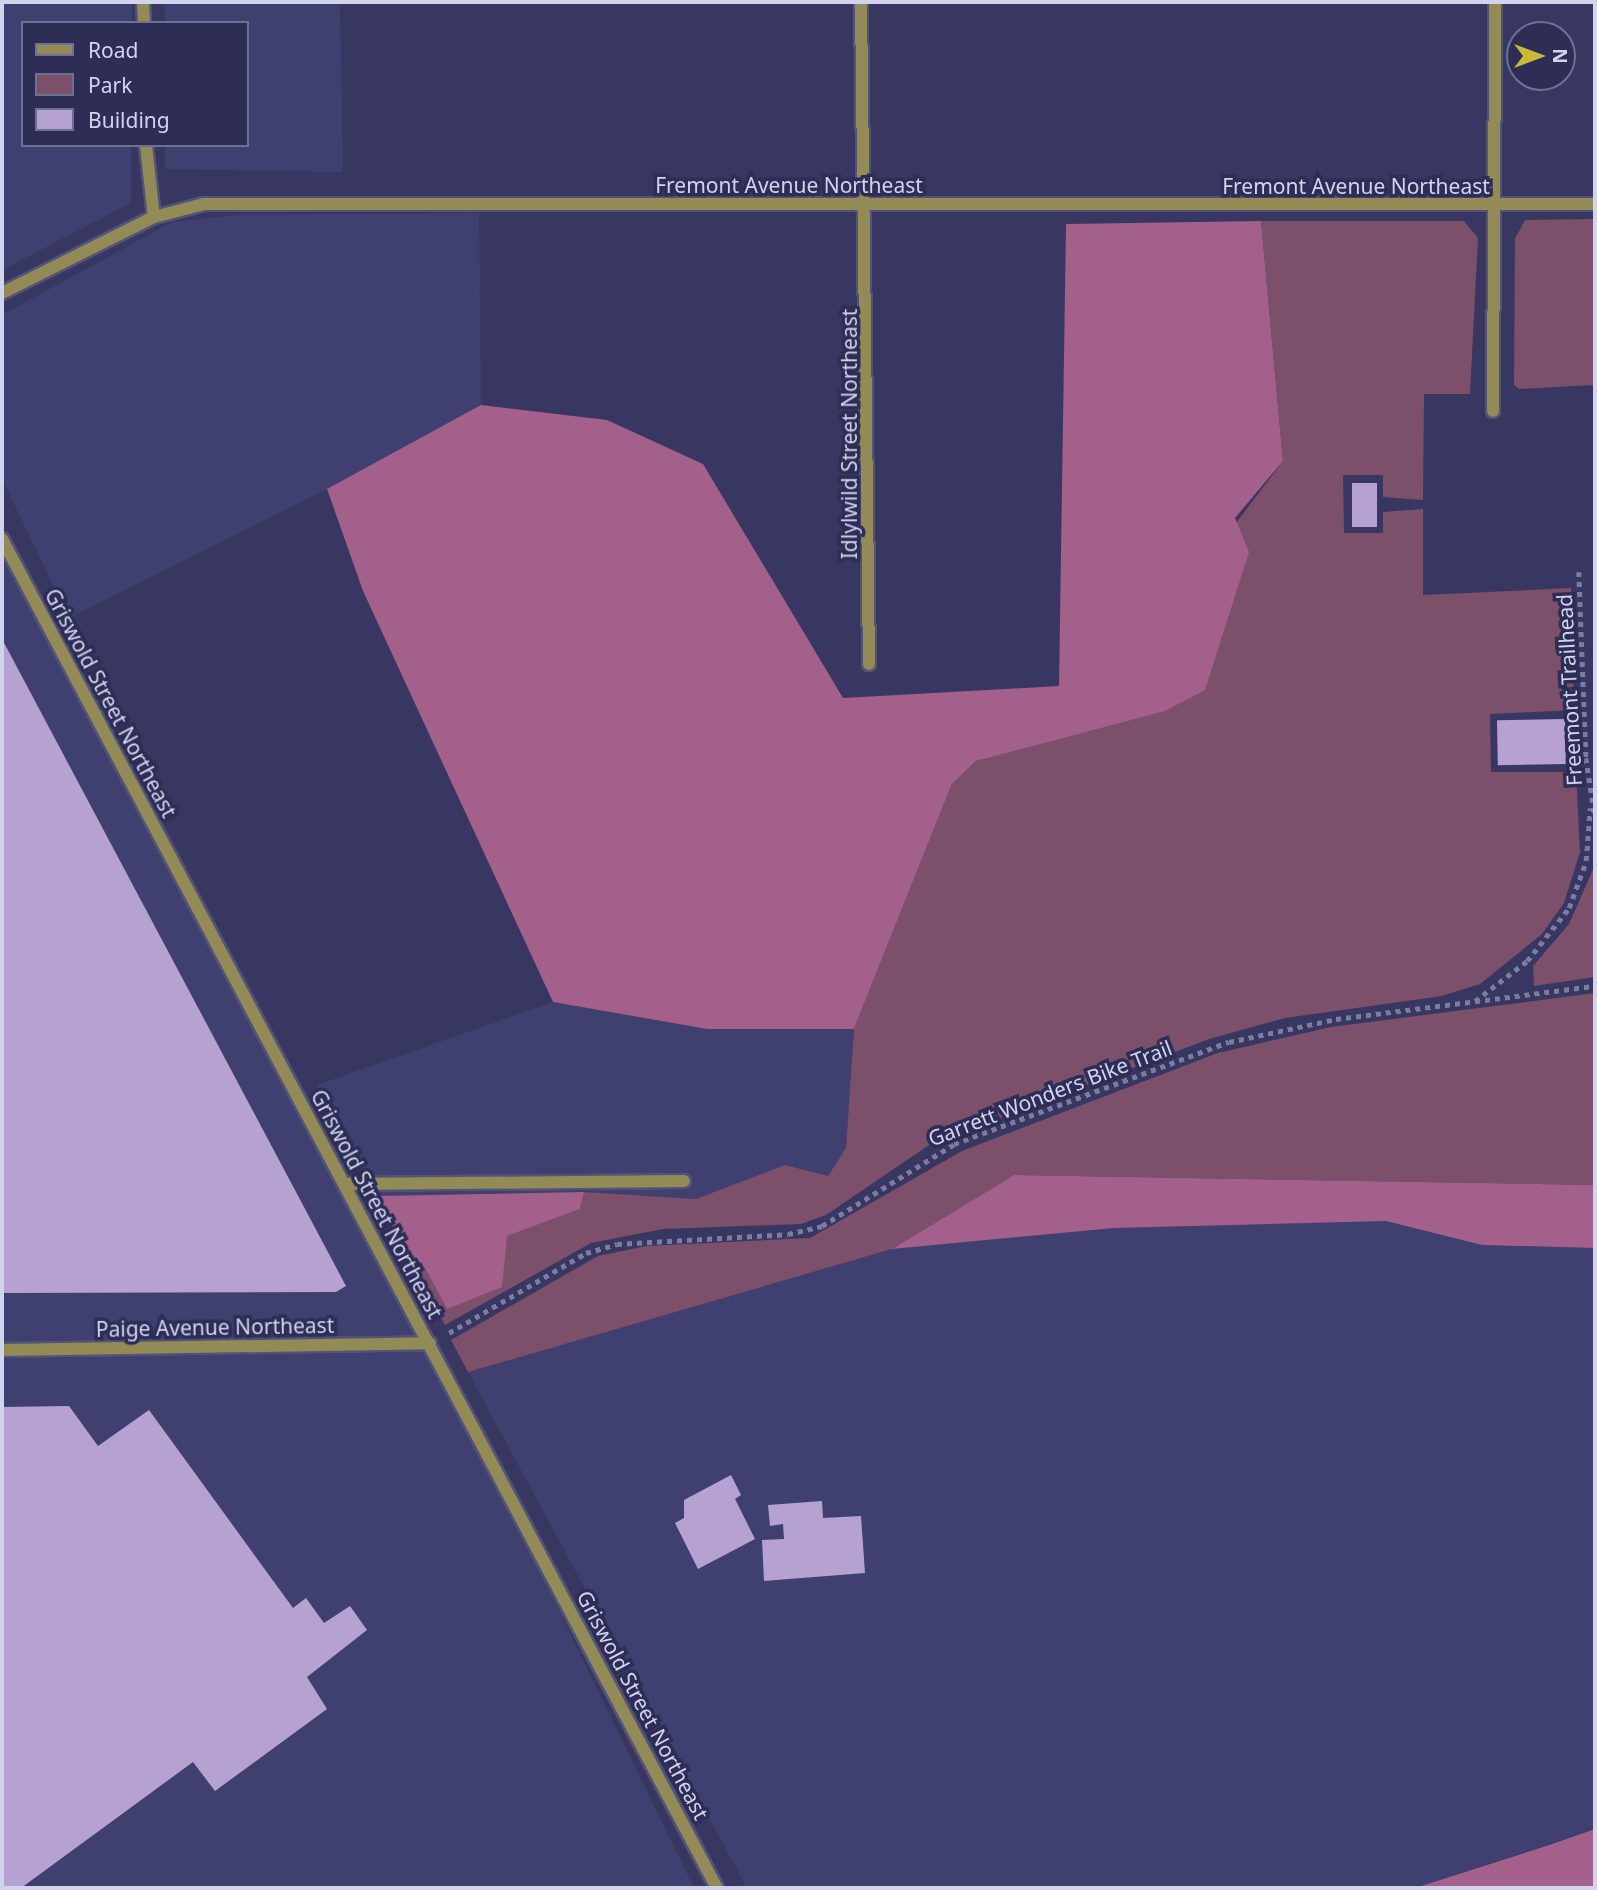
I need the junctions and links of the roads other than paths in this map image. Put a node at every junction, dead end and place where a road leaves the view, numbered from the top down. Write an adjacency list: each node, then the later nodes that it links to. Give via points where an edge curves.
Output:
1 (143, 2): 4 (street)
2 (860, 2): 6 (street, Idlylwild Street Northeast)
3 (1494, 2): 8 (street)
4 (144, 21)
5 (146, 147): 9 (street)
6 (860, 204): 8 (street, Fremont Avenue Northeast); 9 (street, Fremont Avenue Northeast, via 250,201 204,204); 13 (street, Idlylwild Street Northeast, via 867,296)
7 (1595, 204): 8 (street, Fremont Avenue Northeast)
8 (1497, 205): 11 (street)
9 (154, 217): 10 (street, Fremont Avenue Northeast)
10 (2, 293)
11 (1493, 411)
12 (2, 539): 15 (street, Griswold Street Northeast)
13 (869, 664)
14 (684, 1181): 15 (street)
15 (344, 1184): 16 (street, Griswold Street Northeast)
16 (429, 1343): 17 (street, Paige Avenue Northeast); 18 (street, Griswold Street Northeast)
17 (2, 1350)
18 (717, 1888)

